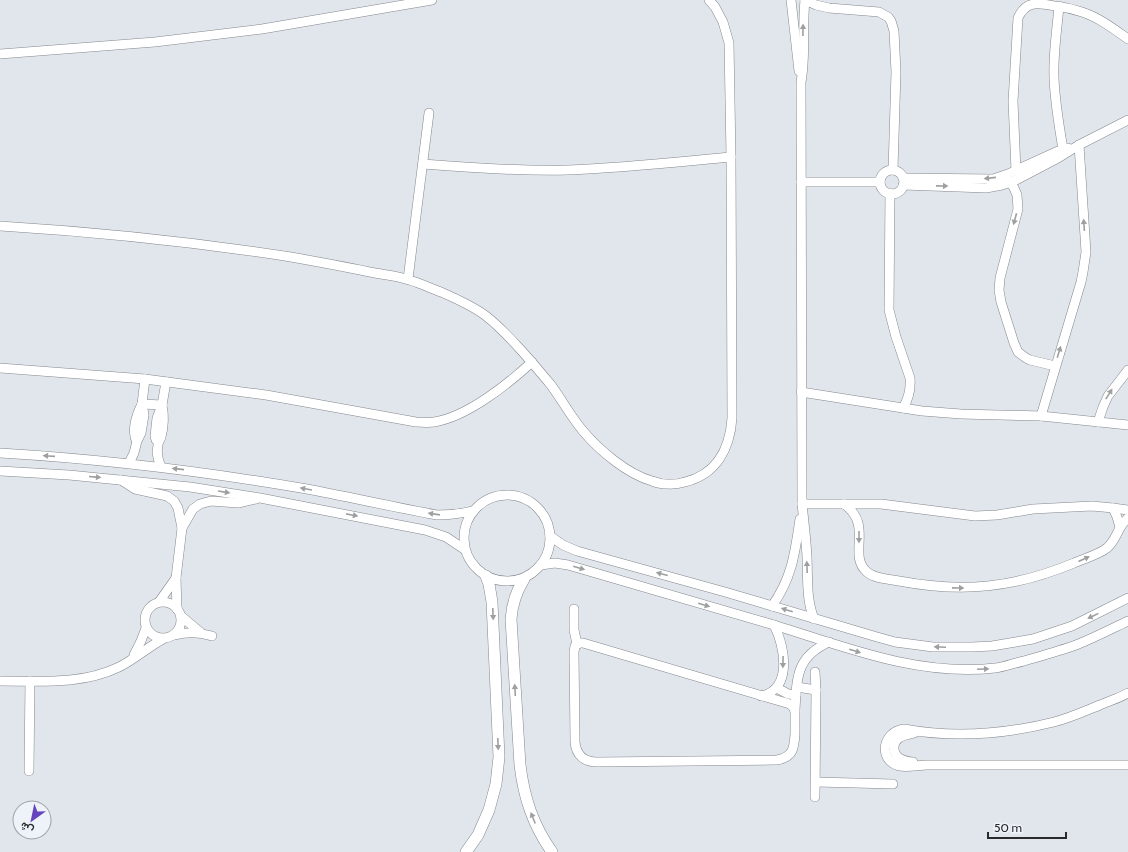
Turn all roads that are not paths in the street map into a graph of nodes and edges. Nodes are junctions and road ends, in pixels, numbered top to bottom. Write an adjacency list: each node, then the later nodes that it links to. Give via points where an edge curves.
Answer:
1 (432, 0): 5 (street)
2 (710, 0): 14 (street, via 724,22 729,43)
3 (791, 0): 9 (street)
4 (805, 0): 9 (street, one-way to 4); 16 (street, via 829,8 879,12 891,21 894,31 896,72)
5 (416, 2): 8 (street, via 262,29 155,42)
6 (1059, 6): 7 (street, via 1093,16); 13 (street, via 1054,77); 17 (street, via 1034,3 1024,9 1018,18 1013,101)
7 (1128, 39)
8 (0, 54)
9 (801, 82): 18 (street)
10 (429, 113): 15 (street)
11 (1128, 120): 12 (street)
12 (1079, 145): 13 (street); 21 (street); 26 (street, one-way to 12, via 1085,262)
13 (1063, 149): 17 (street)
14 (731, 157): 15 (street, via 569,170 499,170); 25 (street, via 732,422 727,445 712,468 697,478 679,484 655,482 632,472 606,453 583,431)
15 (423, 164): 24 (street)
16 (893, 170): 19 (street, via 882,175); 20 (street, via 899,172)
17 (1016, 171): 20 (street, one-way to 20, via 1001,177 985,179)
18 (801, 182): 19 (street); 31 (street)
19 (880, 182): 22 (street, via 883,189)
20 (903, 182): 21 (street, one-way to 21, via 986,188); 22 (street, via 898,192)
21 (1010, 182): 26 (street, one-way to 26, via 1017,195 1018,210 1000,278 1001,302 1018,352 1030,360)
22 (890, 193): 34 (street, via 889,310 911,384)
23 (0, 226): 24 (street, via 119,235 213,246 311,260)
24 (408, 279): 25 (street, via 463,302 485,315 500,327)
25 (532, 362): 30 (street, via 502,387 470,408 444,420 425,422 266,395)
26 (1055, 366): 35 (street)
27 (0, 368): 29 (street)
28 (1128, 370): 36 (street, one-way to 28, via 1108,396)
29 (145, 379): 30 (street); 32 (street)
30 (166, 382): 33 (street)
31 (801, 392): 34 (street); 44 (street)
32 (142, 404): 33 (street); 39 (street, via 141,435)
33 (162, 405): 40 (street, via 164,418 158,443)
34 (903, 408): 35 (street, via 948,413)
35 (1041, 416): 36 (street)
36 (1098, 422): 37 (street)
37 (1128, 425)
38 (0, 453): 39 (street, one-way to 38)
39 (129, 463): 40 (street)
40 (161, 468): 48 (street, one-way to 40, via 449,516 437,515 302,488 205,472)
41 (0, 471): 42 (street, one-way to 42)
42 (120, 480): 43 (street, one-way to 43); 51 (street, via 143,492 171,498 177,505)
43 (260, 498): 51 (street, via 238,503 211,501 200,504 193,509); 53 (street, one-way to 53, via 425,530 446,537)
44 (802, 504): 45 (street); 60 (street, via 790,574); 63 (street, one-way to 44, via 808,598)
45 (844, 504): 46 (street, via 893,505 975,516 1040,509 1092,506); 50 (street, one-way to 50, via 857,519 860,559 867,572 914,584 936,586 964,588 996,585 1044,574 1107,548)
46 (1113, 508): 47 (street); 50 (street)
47 (1128, 510)
48 (472, 511): 52 (street, via 496,496 524,498 539,510 547,522); 53 (street, via 463,533)
49 (1128, 518): 50 (street)
50 (1120, 527)
51 (182, 528): 56 (street)
52 (550, 536): 54 (street, via 548,552); 60 (street, one-way to 52, via 578,551)
53 (464, 549): 55 (street, via 472,565)
54 (541, 565): 57 (street); 65 (street, one-way to 65, via 568,565)
55 (486, 576): 57 (street, via 493,580 508,582); 88 (street, one-way to 88, via 492,602 499,757 496,784 489,810 478,835)
56 (176, 578): 59 (street); 62 (street)
57 (524, 579): 89 (street, one-way to 57, via 535,825 522,786 511,619 516,594)
58 (1128, 598): 63 (street, one-way to 63, via 1053,633 1013,643 972,647 933,647 895,642)
59 (159, 602): 62 (street, via 167,602); 66 (street, via 148,610)
60 (772, 606): 63 (street, one-way to 60)
61 (574, 609): 72 (street, via 574,630)
62 (179, 612): 67 (street); 68 (street, via 180,629)
63 (814, 619)
64 (1128, 621): 71 (street, one-way to 64, via 879,658 916,665 956,669 996,668 1057,652)
65 (774, 625): 71 (street); 77 (street, one-way to 77, via 782,648 782,678)
66 (146, 628): 70 (street, via 155,637); 73 (street)
67 (200, 632): 68 (street); 69 (street)
68 (174, 635): 70 (street)
69 (212, 636)
70 (163, 639): 73 (street)
71 (829, 642): 79 (street, via 815,650 803,662)
72 (578, 644): 81 (street, via 583,643); 82 (street, via 574,649 576,747 581,757 591,762 782,760 794,748)
73 (131, 660): 76 (street, via 109,672 85,678)
74 (815, 672): 78 (street)
75 (0, 681): 76 (street)
76 (30, 681): 84 (street)
77 (776, 688): 79 (street, via 788,694); 81 (street)
78 (816, 690): 79 (street); 85 (street)
79 (796, 691): 82 (street)
80 (1128, 693): 83 (street, via 1056,722 985,733 917,732 904,729 891,734 885,746 891,762 903,767)
81 (761, 696): 82 (street, via 792,705)
82 (795, 710)
83 (1128, 765)
84 (29, 771)
85 (816, 782): 86 (street); 87 (street)
86 (893, 784)
87 (815, 797)
88 (466, 852)
89 (552, 852)

